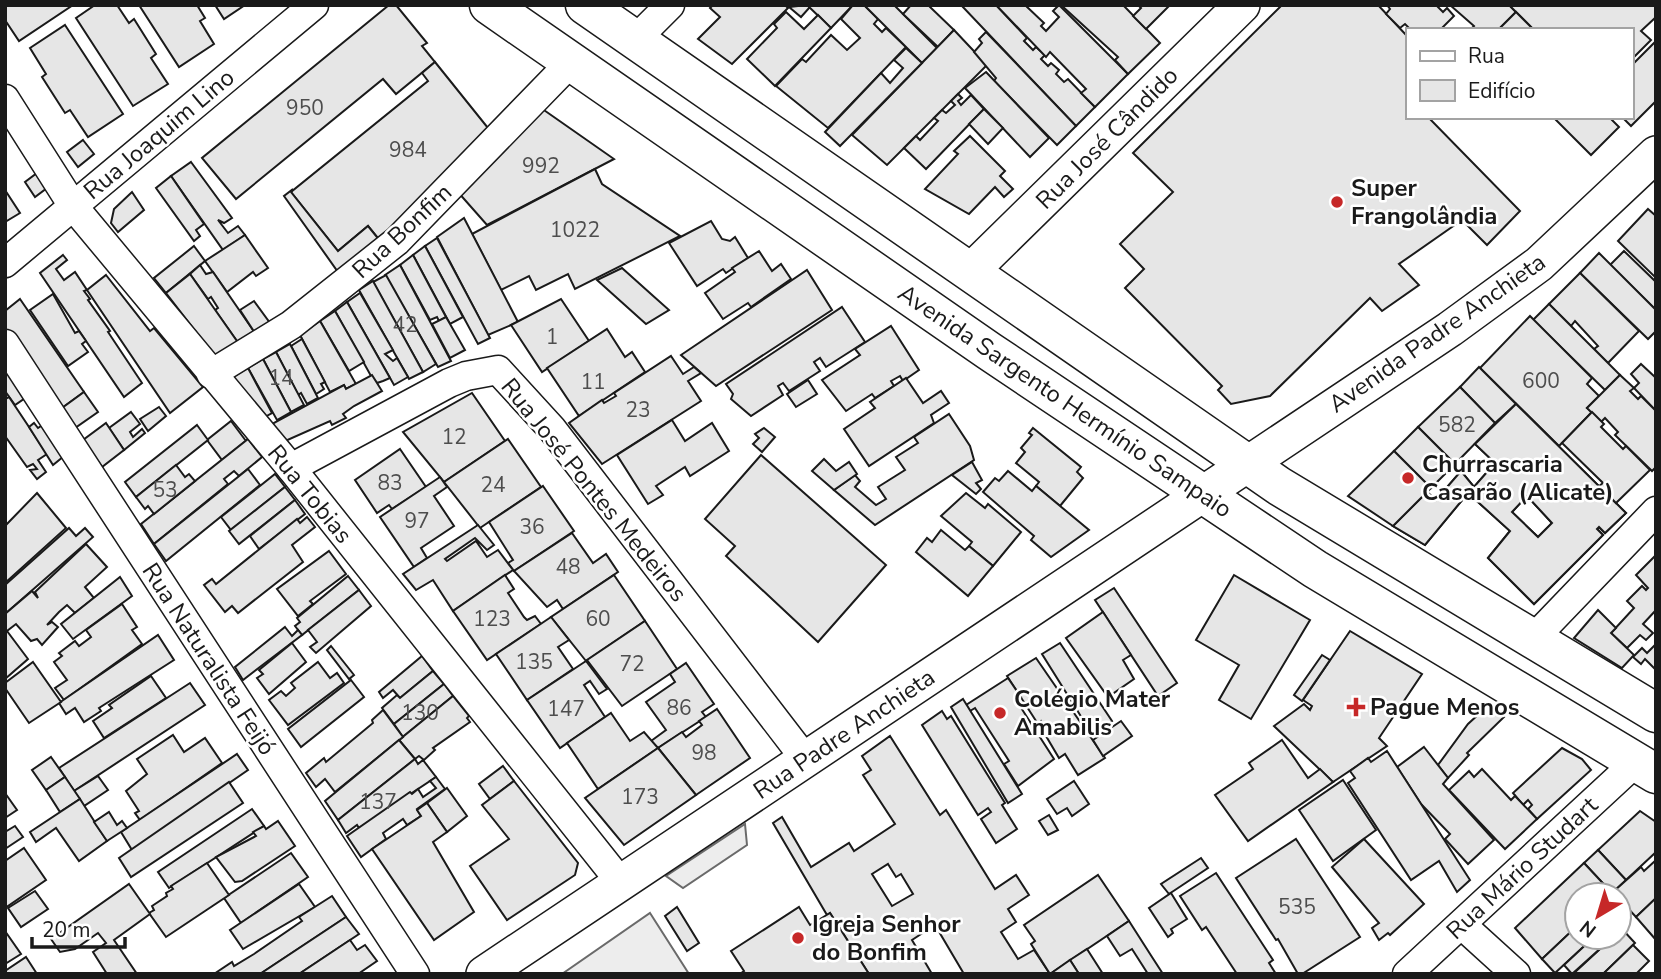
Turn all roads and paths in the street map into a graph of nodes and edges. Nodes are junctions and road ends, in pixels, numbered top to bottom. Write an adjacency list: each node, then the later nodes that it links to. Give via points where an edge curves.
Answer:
1 (314, 5): 10 (street, Rua Joaquim Lino)
2 (489, 5): 7 (main road, Avenida Sargento Hermínio Sampaio)
3 (586, 5): 6 (main road, Avenida Sargento Hermínio Sampaio)
4 (670, 5): 6 (street)
5 (1242, 5): 12 (street, Rua José Cândido)
6 (634, 41): 12 (main road, Avenida Sargento Hermínio Sampaio)
7 (571, 62): 14 (street, Rua Bonfim, via 397,241 291,325); 17 (main road, Avenida Sargento Hermínio Sampaio)
8 (5, 99): 10 (street, Rua Tobias)
9 (1656, 154): 15 (street, Avenida Padre Anchieta, via 1539,264)
10 (73, 205): 11 (street, Rua Joaquim Lino); 14 (street, Rua Tobias)
11 (5, 263)
12 (971, 271): 15 (main road, Avenida Sargento Hermínio Sampaio)
13 (5, 344): 25 (street, Rua Naturalista Feijó)
14 (211, 374): 16 (street, Rua Tobias)
15 (1247, 464): 17 (street, Avenida Padre Anchieta); 19 (main road, Avenida Sargento Hermínio Sampaio)
16 (291, 468): 21 (street, Rua José Pontes Medeiros, via 449,383 498,370 552,429); 23 (street, Rua Tobias)
17 (1204, 494): 21 (street, Rua Padre Anchieta); 22 (main road, Avenida Sargento Hermínio Sampaio, via 1327,576)
18 (1656, 511): 19 (street)
19 (1534, 638): 20 (main road, Avenida Sargento Hermínio Sampaio)
20 (1656, 713)
21 (806, 760): 23 (street, Rua Padre Anchieta)
22 (1646, 768): 24 (street, Rua Mário Studart)
23 (622, 884): 26 (street, Rua Padre Anchieta)
24 (1462, 925): 27 (street, Rua Mário Studart); 28 (street)
25 (415, 974)
26 (484, 974)
27 (1407, 974)
28 (1516, 974)

